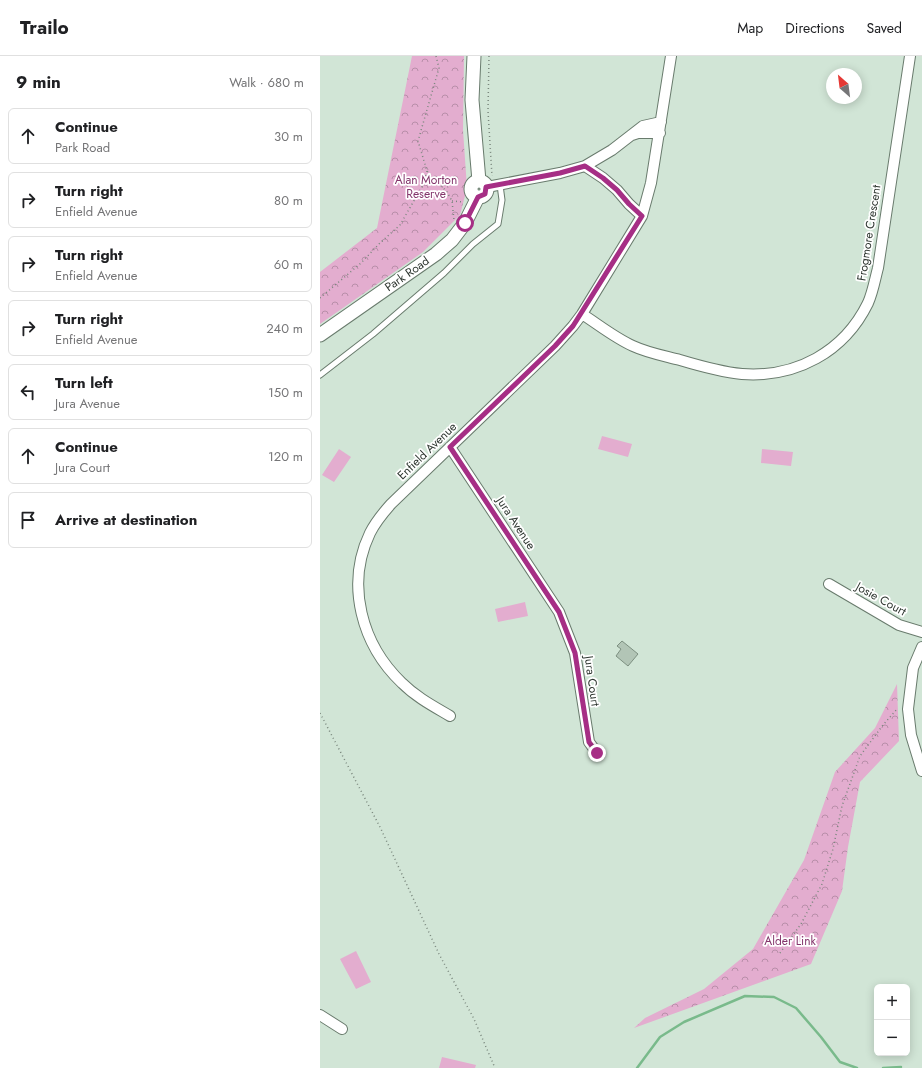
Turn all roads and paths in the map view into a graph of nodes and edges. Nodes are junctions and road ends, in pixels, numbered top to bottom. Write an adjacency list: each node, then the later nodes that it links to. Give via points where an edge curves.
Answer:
1 (436, 56): 7 (path, via 439,68 418,141)
2 (474, 56): 8 (street, via 472,100)
3 (671, 56): 5 (street, Enfield Avenue)
4 (910, 56): 13 (street, Frogmore Crescent, via 873,288 868,303 839,343 816,359 794,369 777,373 742,374 706,368 640,349)
5 (660, 127): 6 (street, via 630,136); 10 (street, Enfield Avenue, via 651,183)
6 (585, 166): 9 (street); 10 (street, via 617,190)
7 (427, 171): 11 (path, via 448,192 452,201); 12 (path, via 423,185 400,225)
8 (482, 184): 9 (street); 14 (street, Park Road, via 485,194 478,197 465,223 452,240 436,254)
9 (500, 185): 15 (lane, via 502,200 498,224 374,334)
10 (642, 216): 13 (street, Enfield Avenue)
11 (454, 220)
12 (320, 298)
13 (582, 314): 16 (street, Enfield Avenue, via 555,346)
14 (320, 335)
15 (320, 375)
16 (450, 447): 18 (street, Jura Avenue); 23 (street, Enfield Avenue, via 391,504 370,532 360,562 358,595 368,634 382,660 416,695)
17 (829, 584): 19 (street, Josie Court, via 900,625)
18 (559, 612): 24 (street, Jura Court, via 575,653 589,742)
19 (922, 632)
20 (922, 647): 21 (street, via 913,668)
21 (909, 696): 25 (street, via 911,735); 26 (path, via 860,756 842,806 822,884 801,924)
22 (320, 712): 29 (path, via 384,833)
23 (450, 716)
24 (597, 753)
25 (922, 771)
26 (780, 953)
27 (320, 1014): 28 (street)
28 (342, 1029)
29 (495, 1068)

